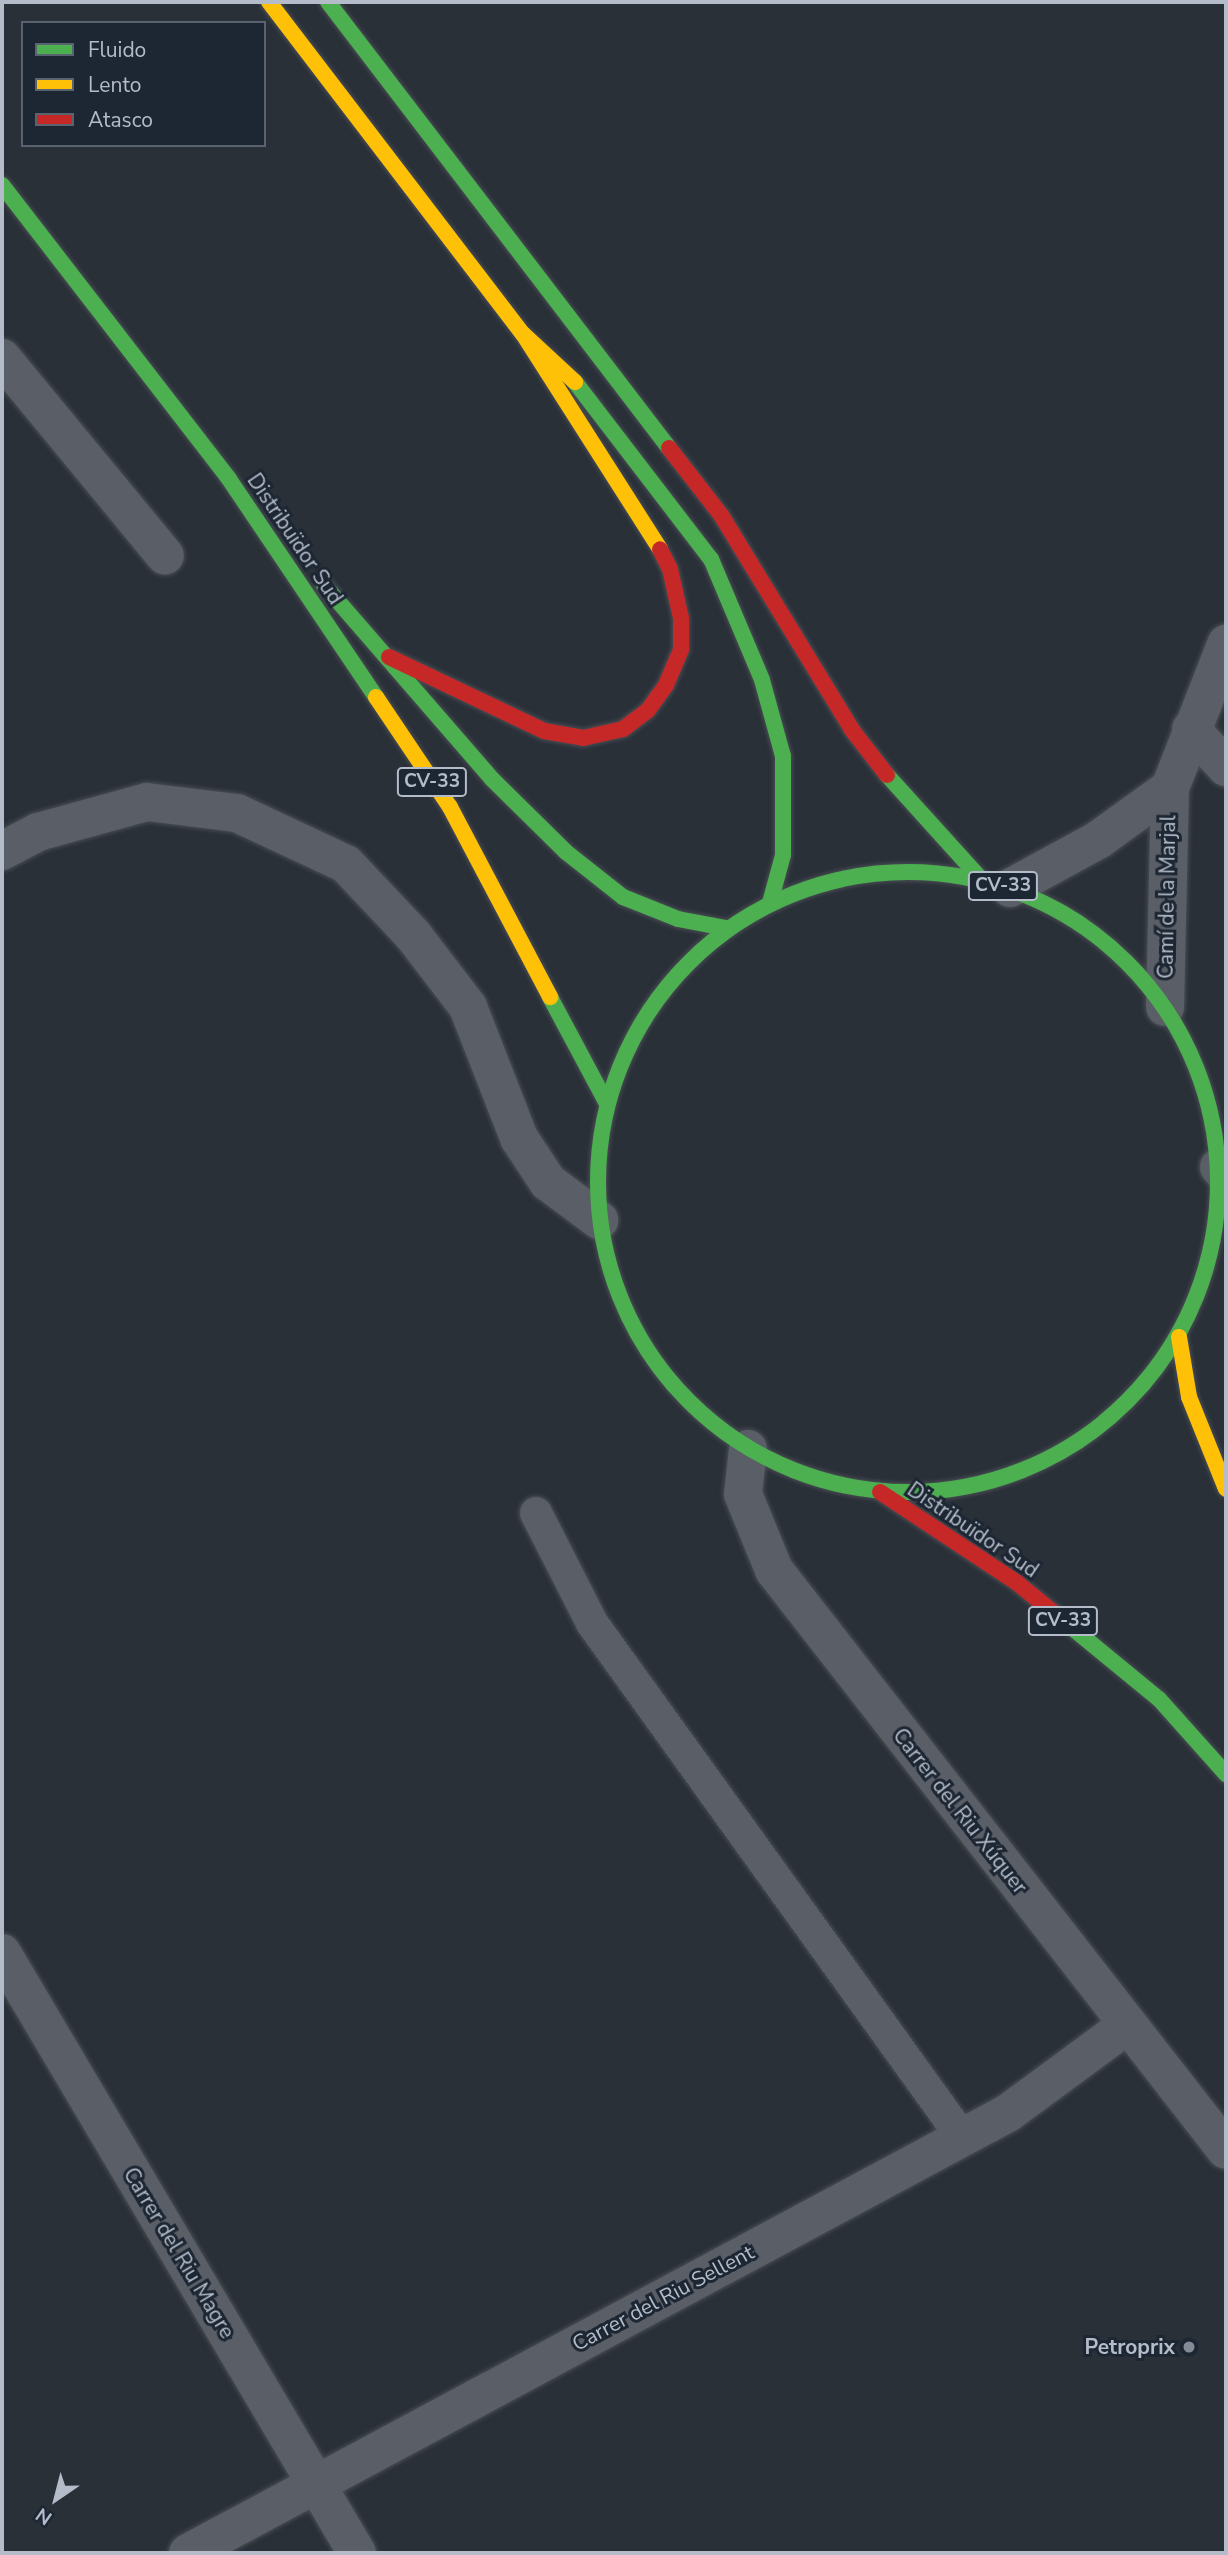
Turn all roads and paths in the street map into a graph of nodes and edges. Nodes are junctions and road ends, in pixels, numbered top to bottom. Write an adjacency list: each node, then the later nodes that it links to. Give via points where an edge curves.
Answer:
1 (269, 2): 4 (main road)
2 (328, 2): 14 (main road, CV-33, via 721,515 852,730 903,796)
3 (2, 185): 6 (main road)
4 (523, 334): 9 (main road, via 647,524 670,569 681,618 681,649 666,685 648,710 623,729 583,738 544,731); 15 (main road, via 586,392 679,512 711,559 738,616 783,756 783,855)
5 (2, 358): 7 (street)
6 (229, 479): 9 (main road, Distribuïdor Sud / CV-33); 18 (main road, Distribuïdor Sud / CV-33, via 450,807)
7 (165, 556)
8 (1226, 644): 10 (street, Camí de la Marjal)
9 (389, 657): 16 (main road, Distribuïdor Sud / CV-33, via 492,779 566,852 623,897 678,919)
10 (1191, 729): 11 (street); 12 (street, Camí de la Marjal)
11 (1226, 766)
12 (1170, 788): 14 (street, Camí de la Marjal, via 1097,840); 17 (street, Camí de la Marjal)
13 (2, 851): 20 (street, via 38,832 147,802 237,813 346,864 413,934 468,1007 519,1138 548,1182)
14 (996, 884): 15 (main road, CV-33, via 929,871 874,872 821,882); 17 (main road, CV-33, via 1097,936)
15 (770, 902): 16 (main road, CV-33)
16 (726, 928): 18 (main road, CV-33, via 651,1004)
17 (1165, 1007): 19 (main road, CV-33, via 1203,1083)
18 (606, 1102): 20 (main road, CV-33, via 596,1160)
19 (1223, 1171): 21 (main road, CV-33, via 1211,1255)
20 (599, 1220): 22 (main road, CV-33, via 624,1310 676,1389)
21 (1178, 1337): 23 (main road, via 1189,1397); 24 (main road, CV-33, via 1124,1406 1053,1458 969,1488)
22 (748, 1449): 24 (main road, CV-33, via 812,1478); 28 (street, Carrer del Riu Xúquer, via 743,1494 774,1570)
23 (1226, 1489)
24 (880, 1492): 26 (main road, Distribuïdor Sud / CV-33, via 1026,1590 1159,1699)
25 (536, 1513): 29 (lane, via 592,1623)
26 (1226, 1774)
27 (2, 1953): 31 (street, Carrer del Riu Magre)
28 (1126, 2026): 29 (street, Carrer del Riu Sellent, via 1008,2113); 30 (street, Carrer del Riu Xúquer)
29 (962, 2137): 31 (street, Carrer del Riu Sellent)
30 (1226, 2150)
31 (316, 2484): 32 (street, Carrer del Riu Sellent); 33 (street, Carrer del Riu Magre)
32 (188, 2553)
33 (357, 2553)

